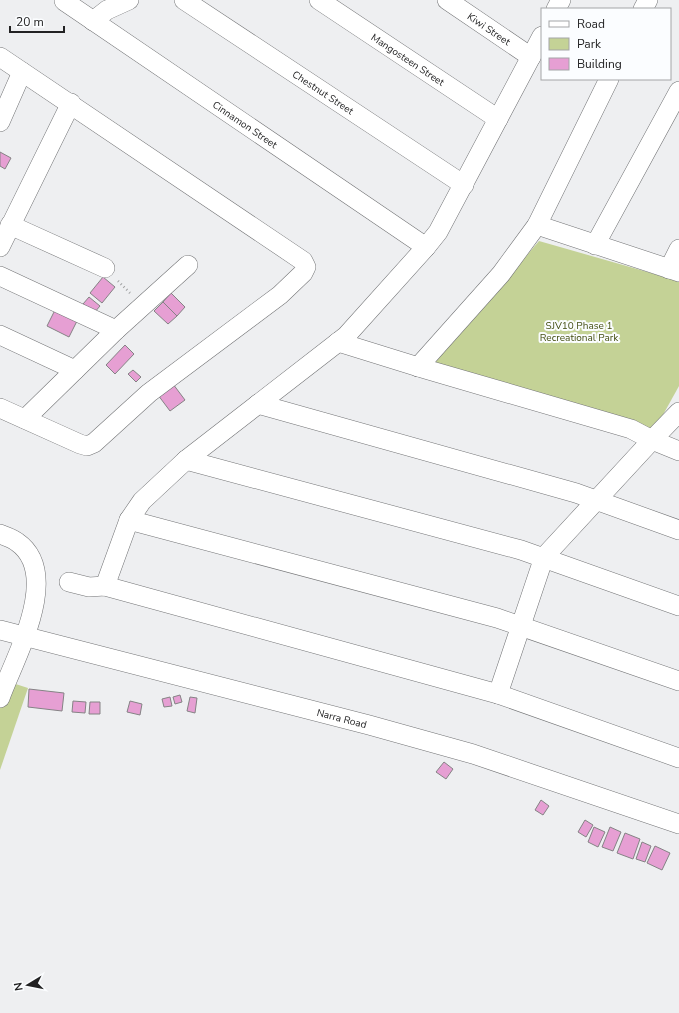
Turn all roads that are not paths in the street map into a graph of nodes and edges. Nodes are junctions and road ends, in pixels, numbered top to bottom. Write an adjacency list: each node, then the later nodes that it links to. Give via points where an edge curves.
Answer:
1 (129, 0): 6 (street, via 107,10)
2 (184, 0): 16 (street, Chestnut Street)
3 (319, 0): 14 (street, Mangosteen Street)
4 (447, 0): 8 (street, Kiwi Street)
5 (64, 1): 6 (street, Cinnamon Street)
6 (93, 21): 21 (street, Cinnamon Street)
7 (541, 38): 8 (street)
8 (531, 57): 14 (street)
9 (0, 58): 10 (street)
10 (22, 72): 13 (street); 15 (street)
11 (609, 80): 17 (street)
12 (679, 91): 19 (street)
13 (70, 103): 18 (street); 35 (street, via 303,261 306,267 280,295 149,393 94,443 87,446 80,444)
14 (498, 119): 16 (street)
15 (0, 122)
16 (464, 185): 21 (street, via 438,232)
17 (537, 224): 19 (street); 30 (street, via 500,274)
18 (10, 225): 20 (street); 24 (street)
19 (595, 245): 25 (street)
20 (0, 247)
21 (426, 247): 29 (street)
22 (679, 249): 25 (street)
23 (188, 265): 27 (street)
24 (105, 268)
25 (674, 270)
26 (0, 276): 27 (street)
27 (116, 330): 31 (street)
28 (0, 335): 31 (street)
29 (338, 342): 30 (street); 32 (street)
30 (418, 367): 36 (street, via 631,429)
31 (75, 370): 35 (street)
32 (258, 404): 38 (street); 39 (street, via 576,493)
33 (0, 408): 35 (street)
34 (679, 412): 36 (street)
35 (25, 419)
36 (652, 440): 37 (street); 39 (street)
37 (679, 450)
38 (186, 460): 40 (street, via 142,501); 43 (street)
39 (596, 502): 41 (street); 43 (street)
40 (129, 520): 45 (street); 47 (street)
41 (679, 530)
42 (0, 534): 49 (street, via 17,542 27,552 34,568 36,600)
43 (544, 557): 46 (street); 47 (street)
44 (69, 582): 45 (street, via 89,587)
45 (105, 586): 52 (street)
46 (679, 606)
47 (521, 626): 51 (street); 52 (street)
48 (0, 630): 49 (street, Narra Road)
49 (24, 636): 50 (street); 55 (street, Narra Road, via 473,754)
50 (5, 669): 53 (street)
51 (679, 681)
52 (498, 694): 54 (street)
53 (0, 698)
54 (679, 758)
55 (679, 824)

